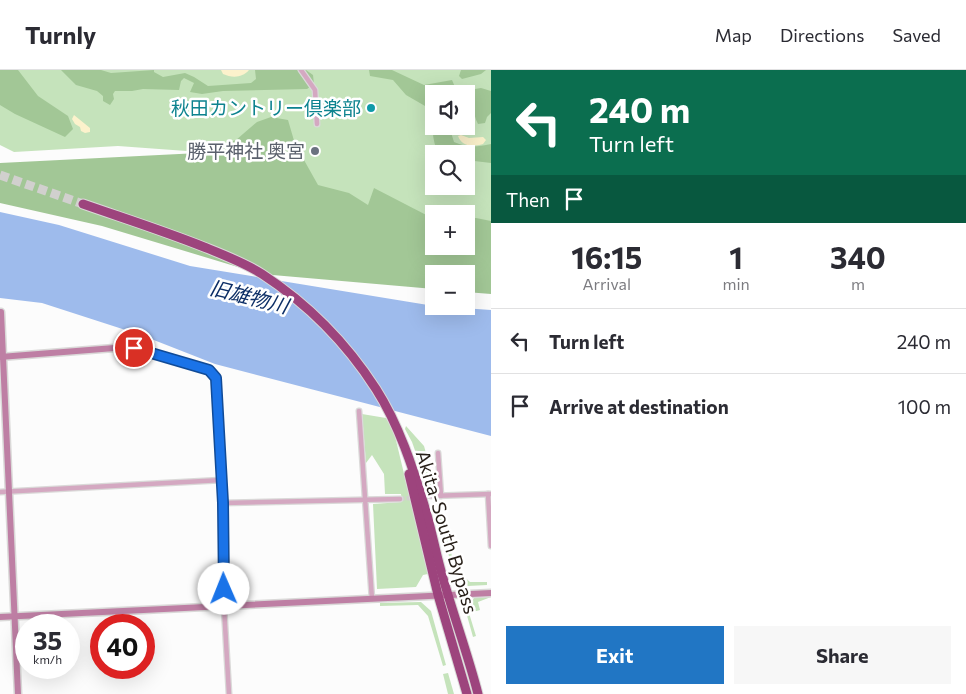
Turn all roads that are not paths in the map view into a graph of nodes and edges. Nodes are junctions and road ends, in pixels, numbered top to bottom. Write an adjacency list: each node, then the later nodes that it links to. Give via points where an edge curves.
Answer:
1 (301, 70): 2 (street, via 315,90)
2 (317, 124)
3 (83, 204): 7 (highway, Akita-South Bypass, via 228,256 297,299 352,354 377,390)
4 (1, 312): 5 (street)
5 (1, 357): 9 (street, via 127,347 209,370 217,383); 11 (street)
6 (359, 411): 16 (street)
7 (400, 437): 20 (highway, Akita-South Bypass, via 426,511); 21 (highway, Akita-South Bypass)
8 (438, 452): 14 (street)
9 (222, 480): 11 (street); 17 (street)
10 (0, 492): 11 (street)
11 (10, 492): 26 (street)
12 (489, 494): 14 (street); 18 (street)
13 (431, 496): 14 (street)
14 (441, 496)
15 (400, 499): 16 (street)
16 (366, 500): 17 (street); 22 (street)
17 (223, 503): 23 (street)
18 (491, 546)
19 (491, 593): 20 (street)
20 (449, 594): 21 (street); 31 (highway, Akita-South Bypass)
21 (438, 595): 22 (street); 30 (highway, Akita-South Bypass)
22 (372, 599): 23 (street)
23 (224, 606): 24 (street); 29 (street)
24 (72, 614)
25 (0, 617): 26 (street)
26 (15, 617)
27 (17, 679): 28 (street)
28 (18, 694)
29 (229, 694)
30 (466, 694)
31 (478, 694)

